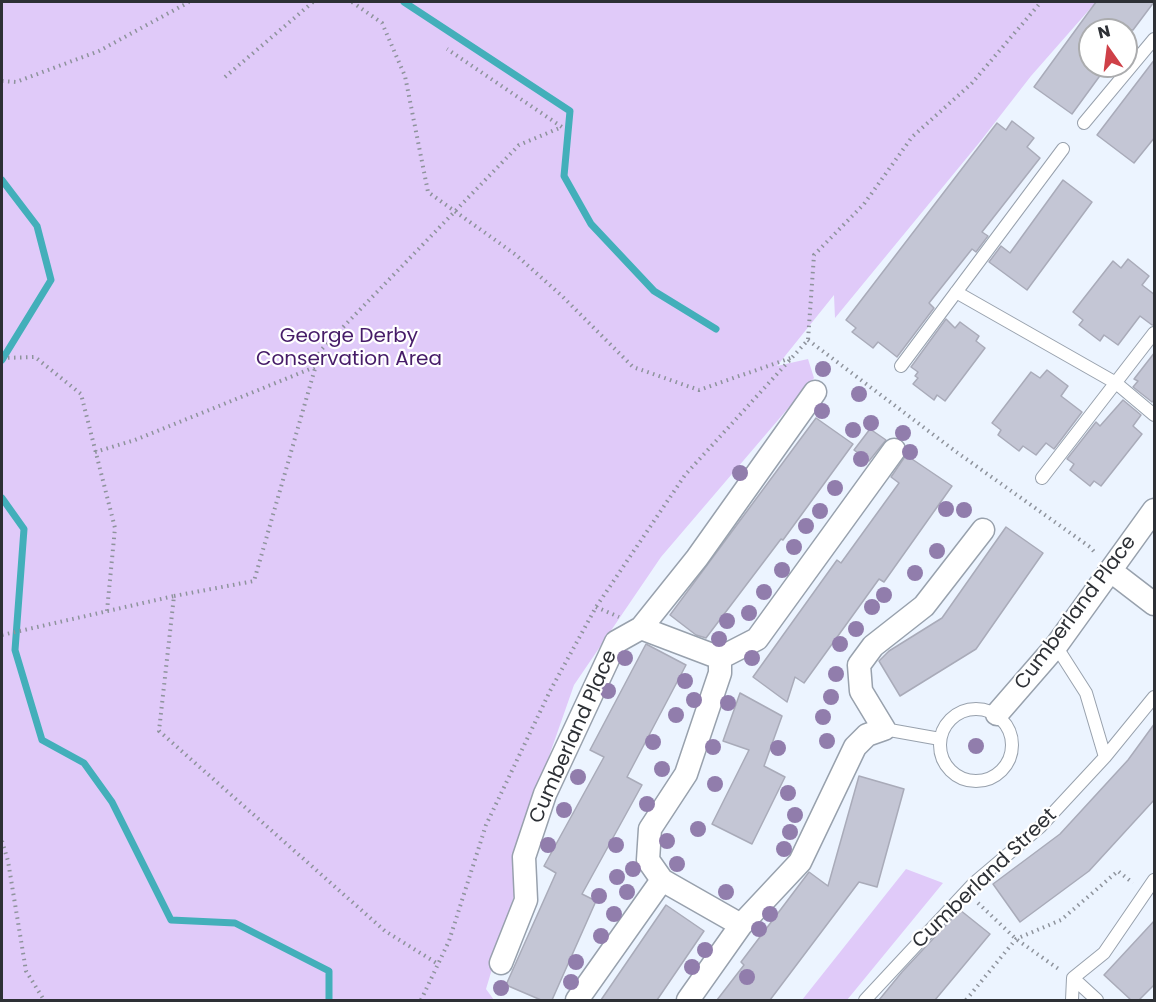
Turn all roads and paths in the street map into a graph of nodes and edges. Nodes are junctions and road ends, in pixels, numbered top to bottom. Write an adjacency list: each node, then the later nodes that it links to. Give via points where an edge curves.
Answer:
1 (189, 2): 8 (path, via 99,51 16,82)
2 (312, 2): 7 (path)
3 (352, 2): 11 (path, via 382,23 405,76 428,192)
4 (1041, 2): 26 (path, via 972,83 912,137 864,204 814,255 808,340 1090,547)
5 (1155, 39): 9 (lane)
6 (447, 48): 11 (path, via 562,127 519,144)
7 (225, 77)
8 (2, 81)
9 (1084, 123)
10 (1063, 149): 12 (lane)
11 (454, 210): 15 (path, via 516,255 633,367 699,390); 17 (path, via 320,351)
12 (956, 292): 16 (lane); 18 (lane)
13 (1155, 333): 18 (lane)
14 (2, 358): 22 (path, via 35,357 81,394)
15 (792, 358)
16 (901, 366)
17 (315, 367): 22 (path, via 135,440); 27 (path, via 254,581)
18 (1116, 383): 20 (lane); 23 (lane)
19 (815, 392): 32 (street, Cumberland Place, via 697,558)
20 (1155, 415)
21 (894, 450): 35 (street, via 757,639)
22 (95, 452): 30 (path, via 115,528)
23 (1042, 478)
24 (1155, 510): 26 (street, Cumberland Place)
25 (983, 530): 38 (street, via 924,606 873,646 859,665 861,691)
26 (1111, 571): 28 (street); 34 (street, Cumberland Place)
27 (174, 596): 30 (path); 49 (path, via 159,731 385,931)
28 (1155, 604)
29 (596, 607): 31 (path)
30 (107, 611): 33 (path)
31 (608, 612)
32 (641, 628): 35 (street); 48 (street, Cumberland Place, via 616,642 545,794 524,857 526,900)
33 (2, 635)
34 (1056, 646): 37 (street, Cumberland Place); 40 (lane, via 1086,693)
35 (720, 658): 42 (street, via 720,673 686,774 650,829 648,860)
36 (1155, 697): 40 (lane, Cumberland Street)
37 (997, 714): 39 (lane, via 974,708 962,711 951,718); 39 (lane, via 1006,723 1013,745 1011,757 997,776 986,780 962,779 944,763)
38 (884, 729): 39 (lane); 46 (street, via 867,735 855,747 800,862)
39 (940, 739)
40 (1105, 757): 44 (lane, Cumberland Street, via 1040,827)
41 (2, 841): 51 (path, via 26,971)
42 (662, 880): 46 (street); 52 (street)
43 (1155, 880): 45 (lane)
44 (966, 892): 47 (path); 54 (lane, Cumberland Street)
45 (1145, 893): 47 (path, via 1118,871 1061,920); 50 (lane, via 1104,953)
46 (741, 925): 53 (street)
47 (1016, 939): 50 (path); 55 (path)
48 (501, 963)
49 (438, 964)
50 (1073, 978): 56 (lane); 57 (lane)
51 (44, 1000)
52 (577, 1000)
53 (688, 1000)
54 (865, 1000)
55 (966, 1000)
56 (1072, 1000)
57 (1096, 1000)

